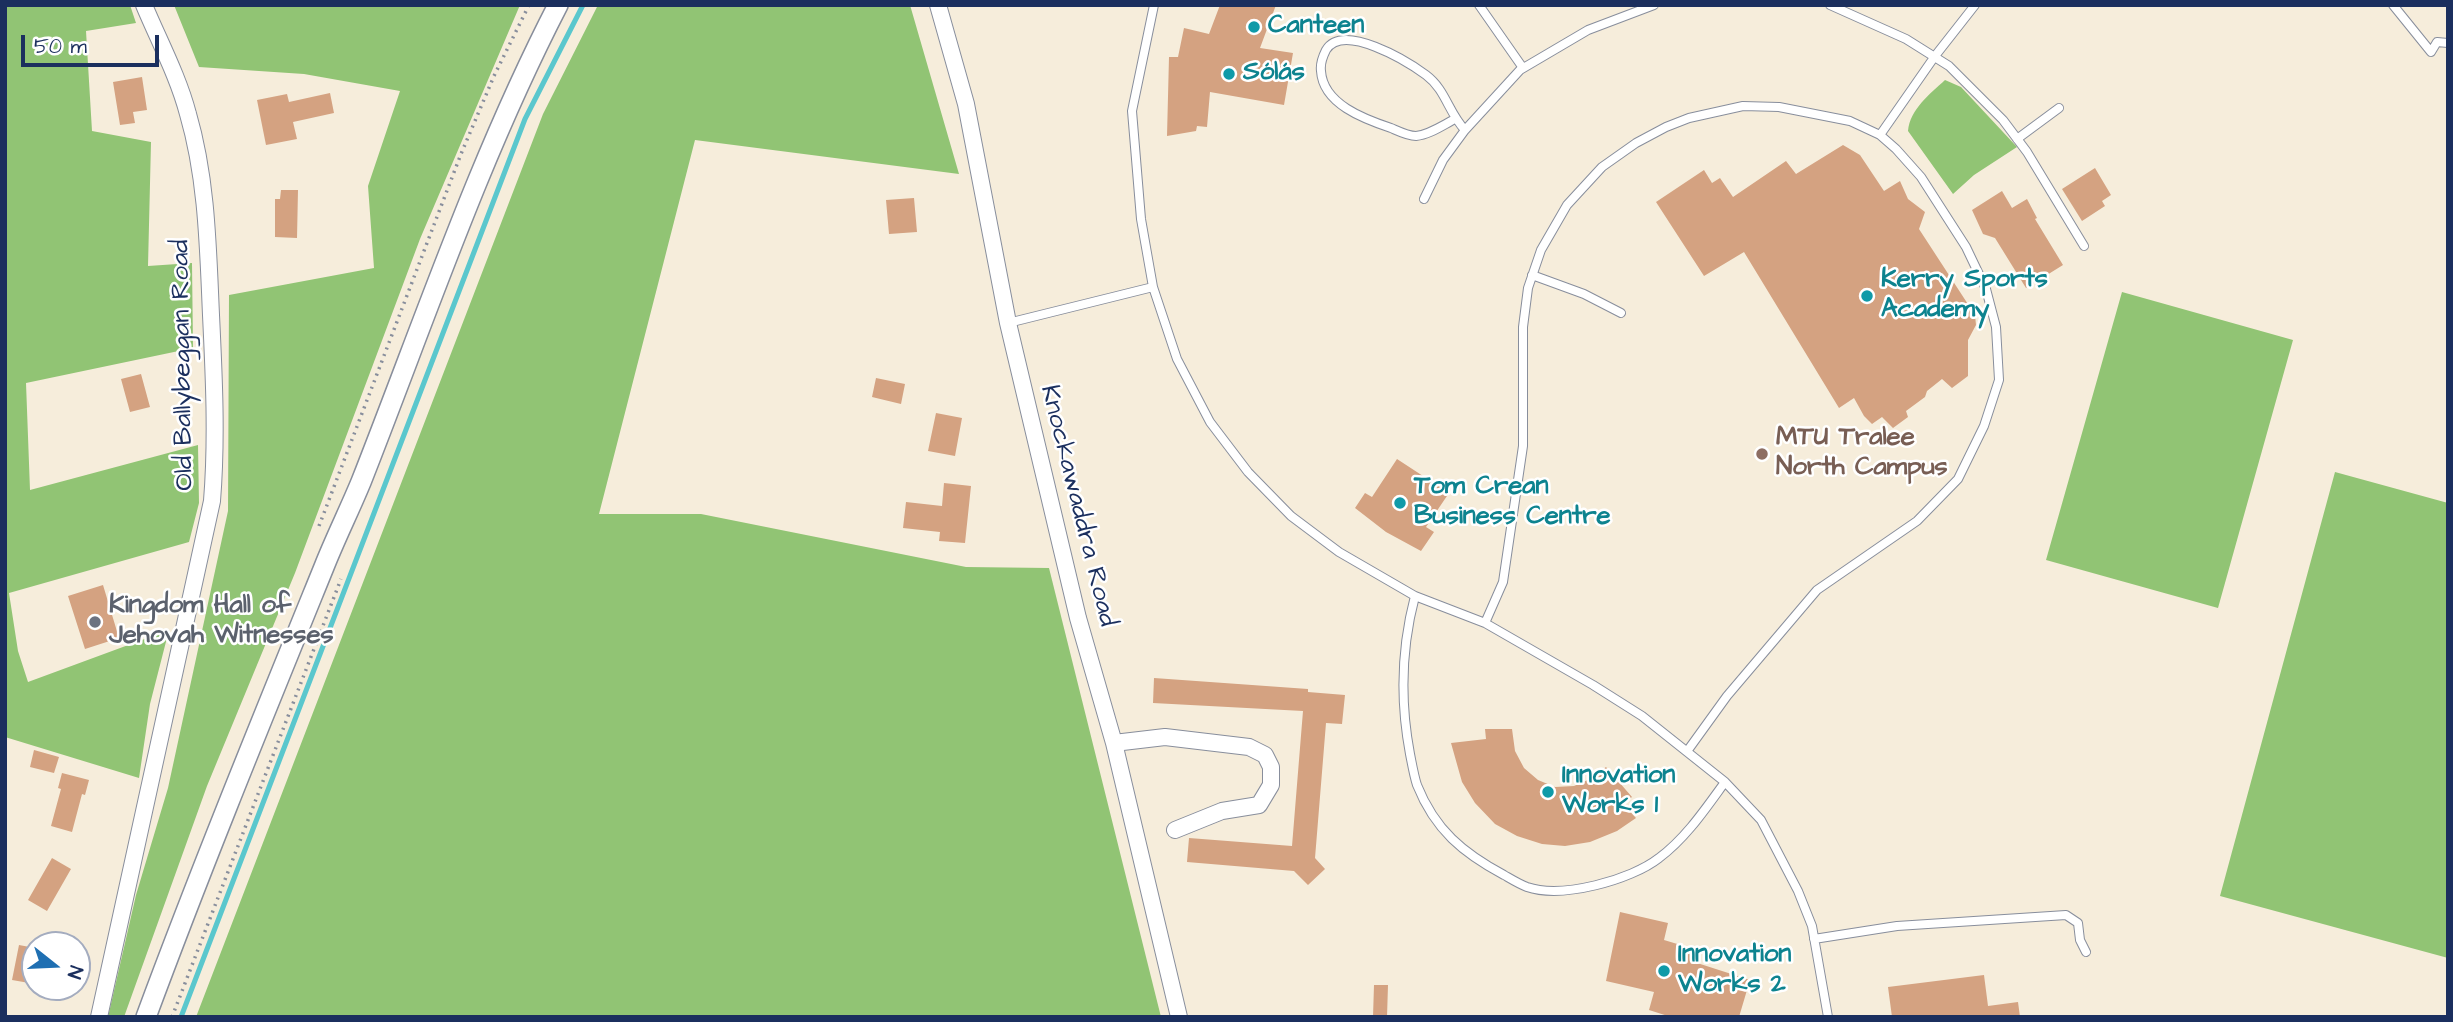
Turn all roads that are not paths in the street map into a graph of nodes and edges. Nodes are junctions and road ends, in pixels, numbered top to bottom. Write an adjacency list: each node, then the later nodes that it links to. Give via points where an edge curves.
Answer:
1 (144, 5): 32 (street, Old Ballybeggan Road, via 188,112 197,148 210,278 215,468 212,501)
2 (558, 5): 33 (street, via 463,220)
3 (938, 5): 23 (street, Knockawaddra Road, via 966,104)
4 (1154, 5): 21 (lane, via 1132,111 1141,219)
5 (1479, 5): 12 (lane)
6 (1654, 5): 12 (lane, via 1588,30)
7 (1829, 5): 11 (lane)
8 (1975, 5): 11 (lane)
9 (2393, 5): 10 (lane, via 2431,52 2437,42)
10 (2448, 43)
11 (1935, 56): 16 (lane); 17 (lane, via 1974,90)
12 (1523, 68): 15 (lane)
13 (2059, 108): 17 (lane)
14 (1455, 119): 14 (lane, via 1413,136 1365,119 1329,93 1320,71 1324,55 1339,40 1373,45 1425,74 1438,86); 15 (lane)
15 (1465, 130): 18 (lane, via 1443,160)
16 (1880, 135): 20 (lane, via 1850,121 1779,107 1742,106 1666,127 1613,159 1585,184 1541,250); 27 (lane, via 1921,177 1981,279 1996,327 1998,380 1984,426 1958,479 1917,521 1817,590 1727,696)
17 (2017, 139): 19 (lane)
18 (1424, 199)
19 (2084, 246)
20 (1532, 275): 22 (lane); 25 (lane, via 1523,327 1523,446 1503,582)
21 (1153, 287): 23 (lane); 24 (lane, via 1177,359 1210,422 1248,472 1291,516 1339,552)
22 (1621, 313)
23 (1007, 323): 26 (street, Knockawaddra Road, via 1078,618)
24 (1415, 596): 25 (lane); 28 (lane, via 1406,629 1402,688 1416,784 1435,821 1461,850 1484,864 1528,888 1556,890 1625,878 1659,859)
25 (1485, 623): 27 (lane, via 1593,685)
26 (1114, 743): 29 (street, via 1165,737 1249,747 1265,755 1271,767 1271,785 1259,805 1222,811); 34 (street, Knockawaddra Road)
27 (1688, 750): 28 (lane)
28 (1725, 782): 30 (lane, via 1761,820 1778,849)
29 (1175, 830)
30 (1814, 939): 31 (lane, via 1897,926 2066,915 2078,923); 35 (lane)
31 (2086, 953)
32 (99, 1017)
33 (146, 1017)
34 (1179, 1017)
35 (1828, 1017)

